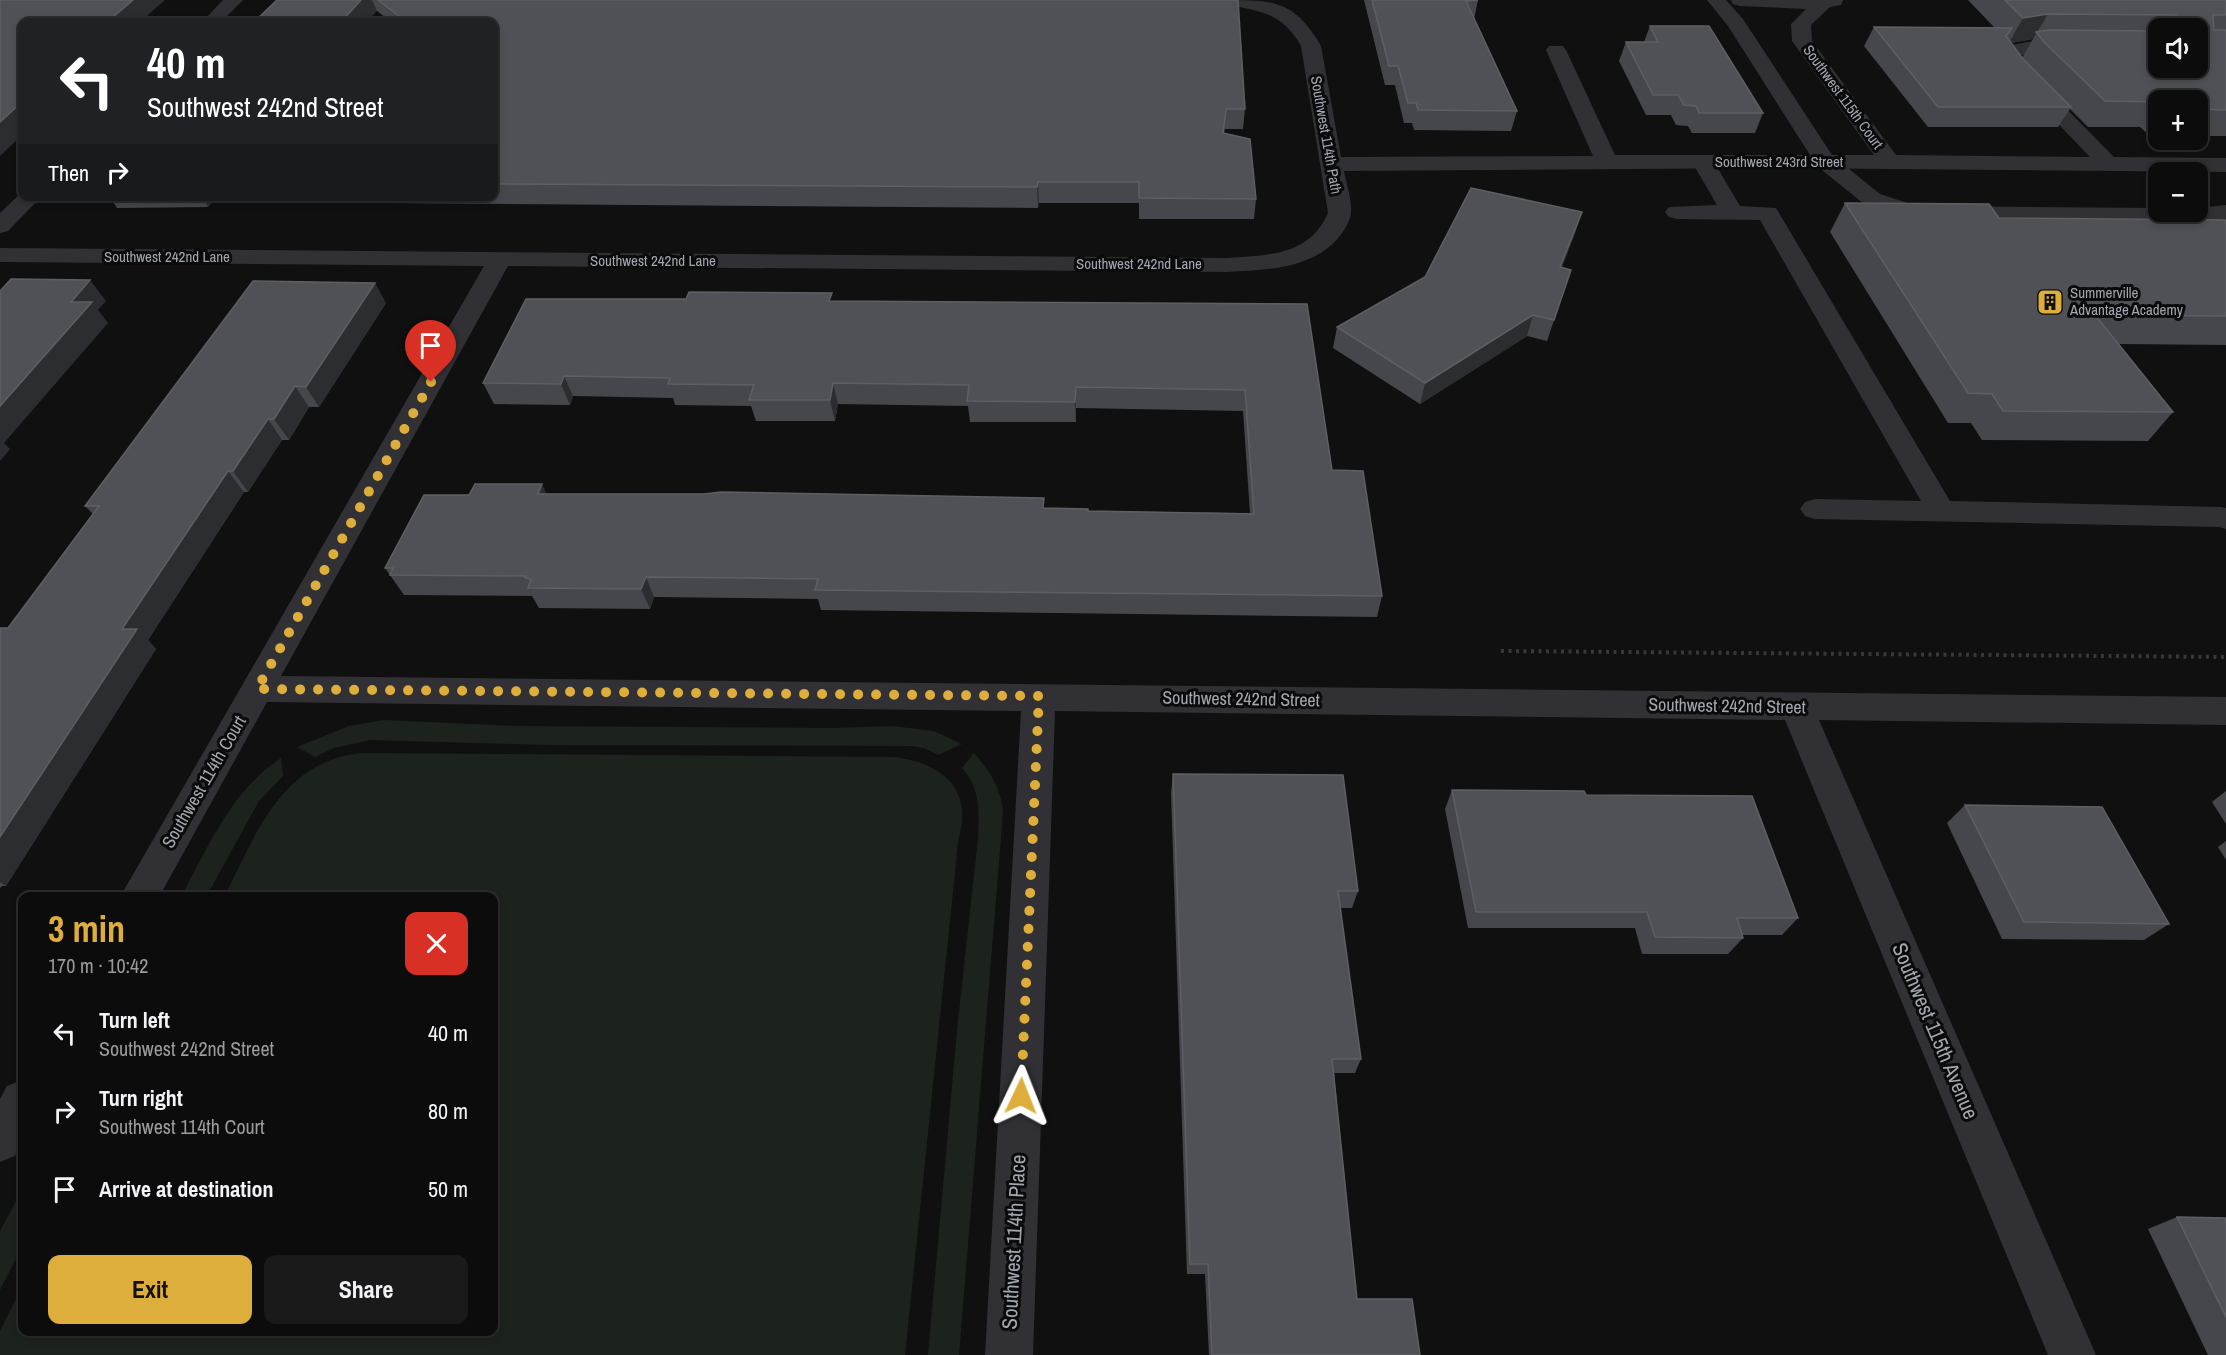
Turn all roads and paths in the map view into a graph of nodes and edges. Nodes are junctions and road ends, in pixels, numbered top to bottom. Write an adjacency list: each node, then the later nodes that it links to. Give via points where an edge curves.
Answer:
1 (234, 0): 7 (street)
2 (1233, 0): 14 (street, Southwest 114th Path, via 1282,12 1295,21 1311,46)
3 (1716, 0): 10 (street, via 1736,23)
4 (1740, 0): 6 (street)
5 (1843, 0): 6 (street)
6 (1823, 3): 13 (street, Southwest 115th Court, via 1801,24 1802,41)
7 (215, 18)
8 (2148, 48): 15 (street, via 2032,47 2007,54 2020,73)
9 (1556, 50): 11 (street)
10 (1825, 161): 12 (street, Southwest 243rd Street); 13 (street, Southwest 243rd Street); 20 (street, via 1872,199 1917,213)
11 (1607, 162): 12 (street, Southwest 243rd Street); 14 (street, Southwest 243rd Street)
12 (1703, 162): 19 (street)
13 (1890, 162): 15 (street, Southwest 243rd Street)
14 (1331, 164): 22 (street, Southwest 114th Path, via 1340,213 1330,236)
15 (2108, 164): 16 (street, Southwest 243rd Street)
16 (2226, 165)
17 (26, 201): 21 (street)
18 (1677, 212): 19 (street)
19 (1732, 212): 26 (street, via 1768,213)
20 (2226, 212)
21 (0, 226)
22 (1305, 253): 24 (street, Southwest 242nd Lane, via 1227,265)
23 (0, 255): 24 (street, Southwest 242nd Lane)
24 (500, 260): 30 (street, Southwest 114th Court)
25 (1815, 509): 26 (street)
26 (1942, 512): 27 (street)
27 (2226, 519)
28 (1500, 651): 29 (path)
29 (2226, 657)
30 (257, 689): 31 (street, Southwest 242nd Street); 34 (street, Southwest 114th Court)
31 (1039, 696): 32 (street, Southwest 242nd Street); 37 (street, Southwest 114th Place)
32 (1797, 707): 33 (street, Southwest 242nd Street); 38 (street, Southwest 115th Avenue)
33 (2226, 711)
34 (142, 892)
35 (18, 1108): 36 (street)
36 (0, 1141)
37 (1009, 1355)
38 (2072, 1355)

